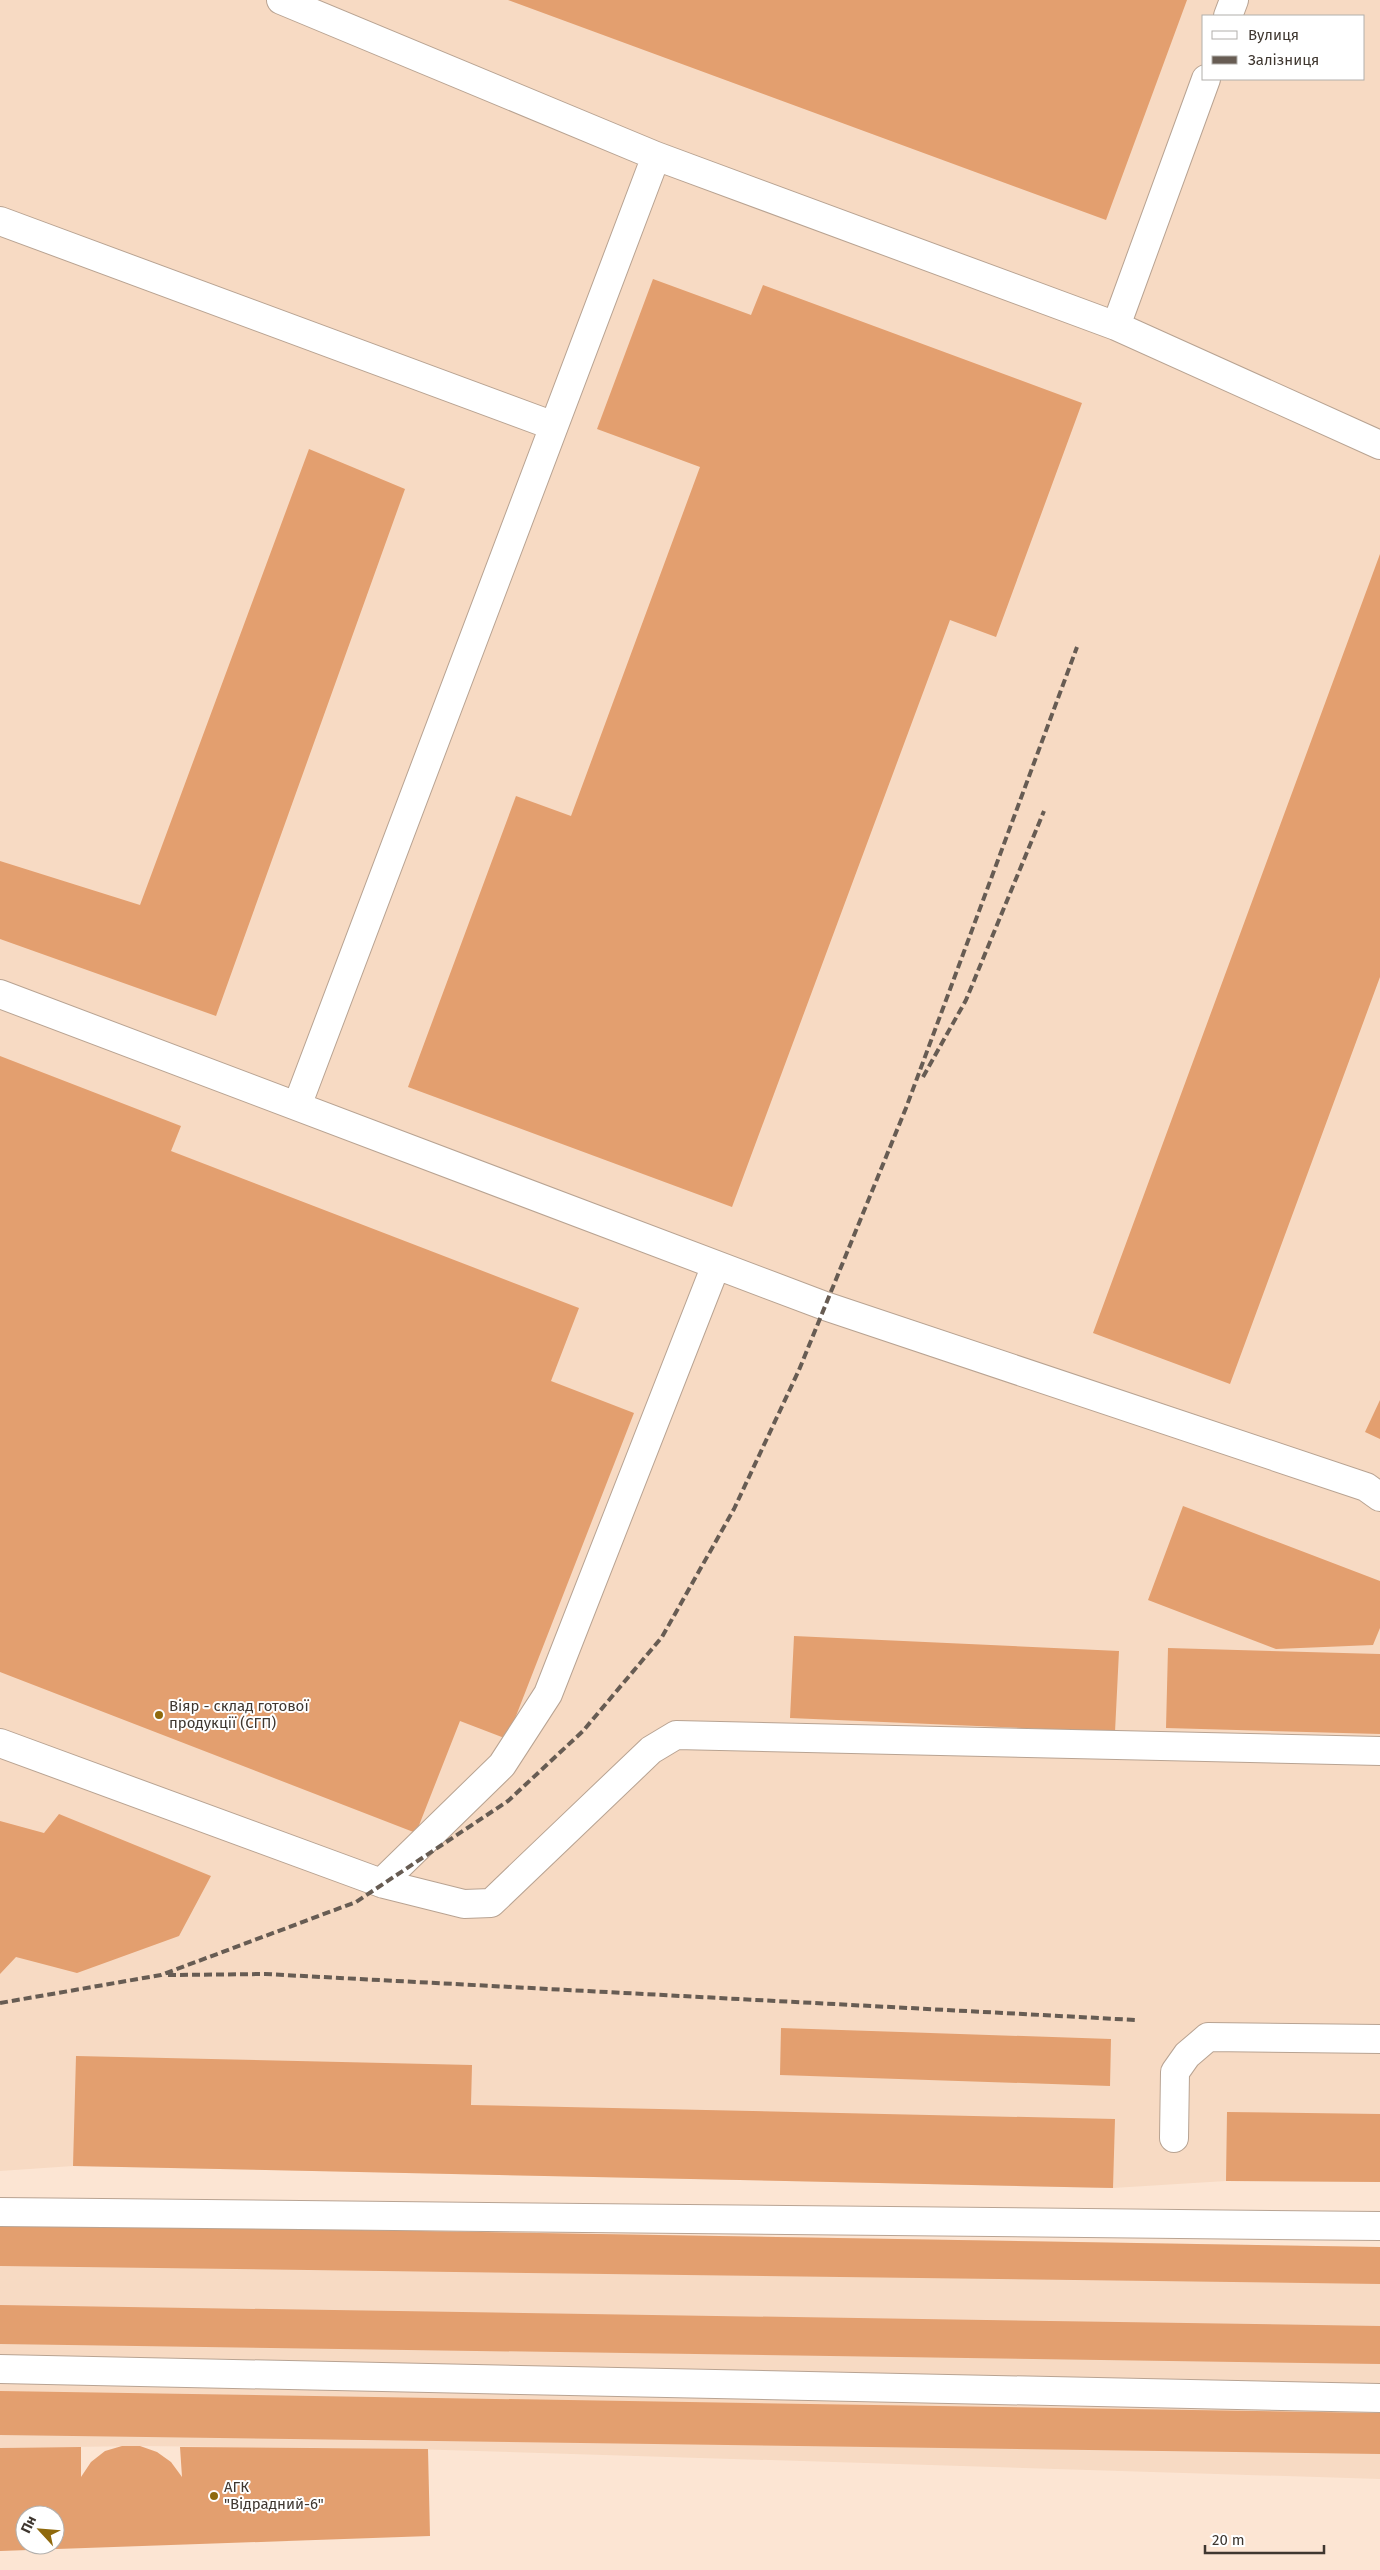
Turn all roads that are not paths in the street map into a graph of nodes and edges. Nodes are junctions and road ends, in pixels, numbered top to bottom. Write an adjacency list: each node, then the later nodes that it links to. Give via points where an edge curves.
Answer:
1 (281, 0): 5 (lane)
2 (1234, 0): 3 (lane)
3 (1228, 15)
4 (1206, 80): 7 (lane)
5 (656, 156): 7 (lane); 8 (lane)
6 (0, 221): 8 (lane)
7 (1116, 326): 9 (lane)
8 (554, 426): 11 (lane)
9 (1380, 445)
10 (0, 994): 11 (lane)
11 (297, 1106): 12 (lane)
12 (716, 1265): 13 (lane, via 825,1306 1366,1487); 16 (lane, via 548,1694 502,1765)
13 (1380, 1496)
14 (0, 1744): 16 (lane)
15 (1380, 1751): 16 (lane, via 676,1735 651,1750 491,1903 464,1904)
16 (381, 1882)
17 (1380, 2040): 18 (lane, via 1208,2037 1187,2055 1175,2072)
18 (1174, 2138)
19 (0, 2212): 20 (lane)
20 (1380, 2226)
21 (0, 2369): 22 (lane)
22 (1380, 2398)

